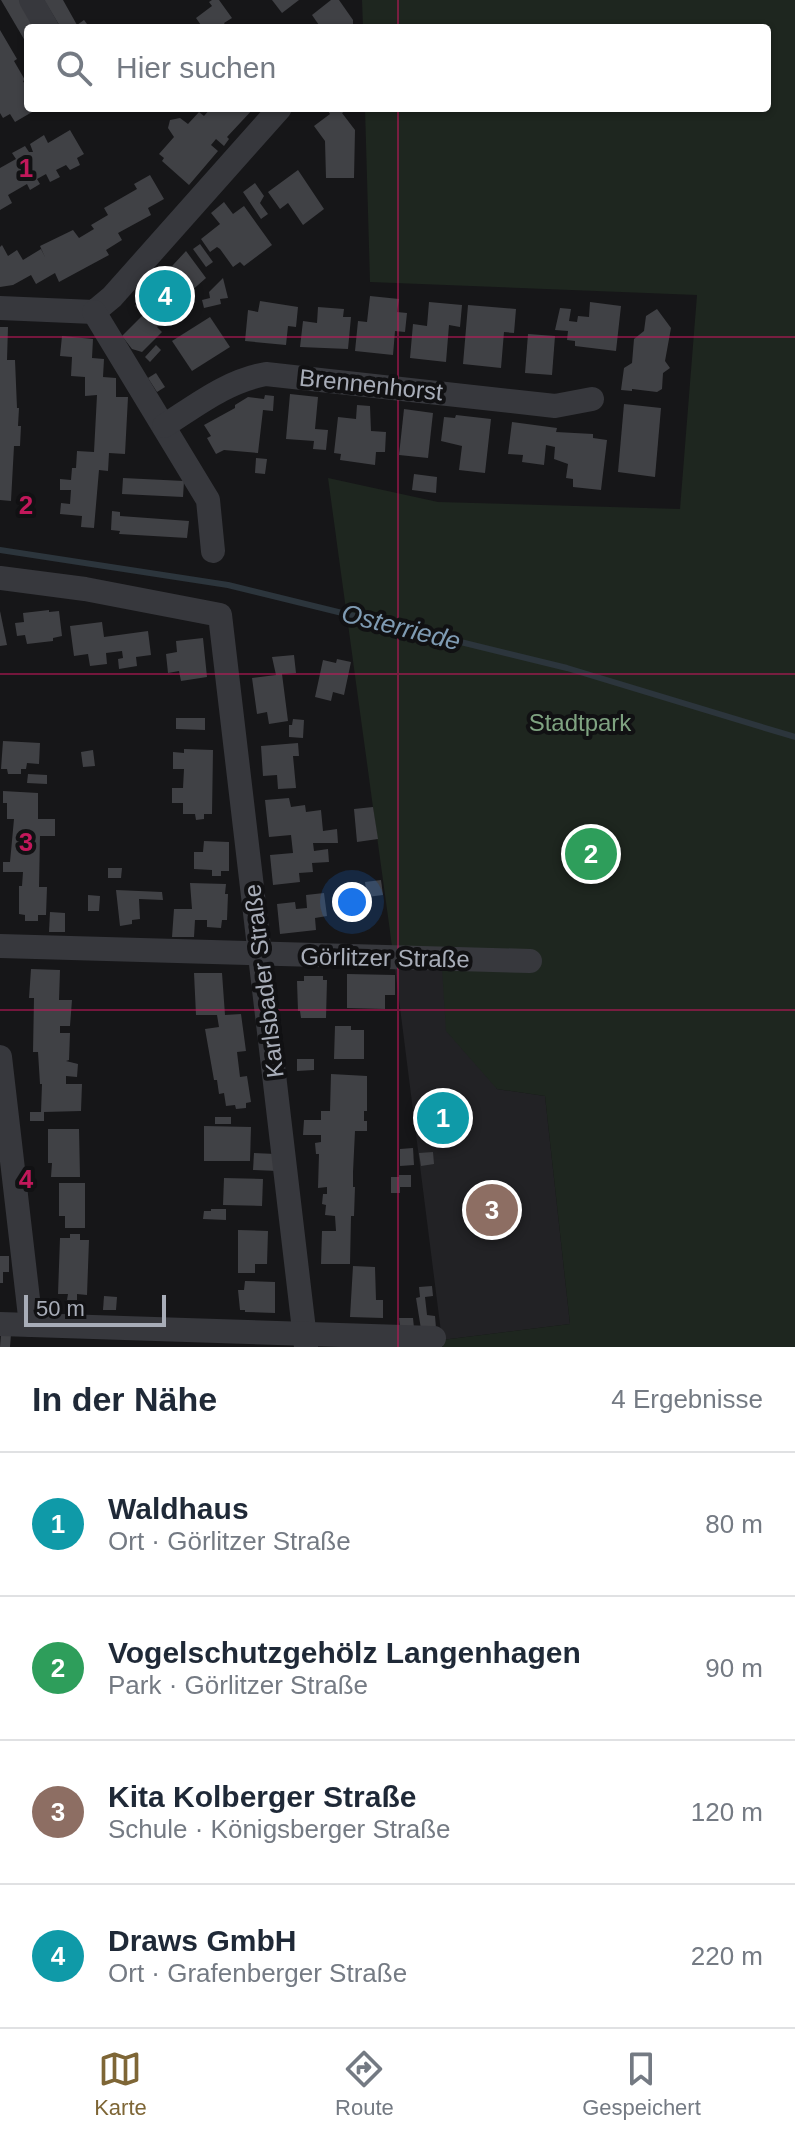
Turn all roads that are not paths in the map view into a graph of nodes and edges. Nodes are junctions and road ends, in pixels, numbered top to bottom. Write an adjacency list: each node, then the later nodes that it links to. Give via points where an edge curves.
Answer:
1 (31, 0): 2 (street)
2 (45, 24)
3 (276, 112): 5 (street)
4 (0, 308): 5 (street)
5 (94, 312): 7 (street)
6 (592, 399): 7 (street, Brennenhorst, via 555,406 266,374 225,387)
7 (164, 426): 8 (street, via 208,500)
8 (213, 551)
9 (0, 578): 11 (street, Karlsbader Straße, via 220,615)
10 (0, 946): 11 (street, Görlitzer Straße)
11 (262, 955): 12 (street, Görlitzer Straße); 17 (street, Karlsbader Straße)
12 (530, 961)
13 (0, 1057): 15 (street)
14 (0, 1324): 15 (street)
15 (31, 1325): 17 (street)
16 (434, 1338): 17 (street)
17 (306, 1341)

